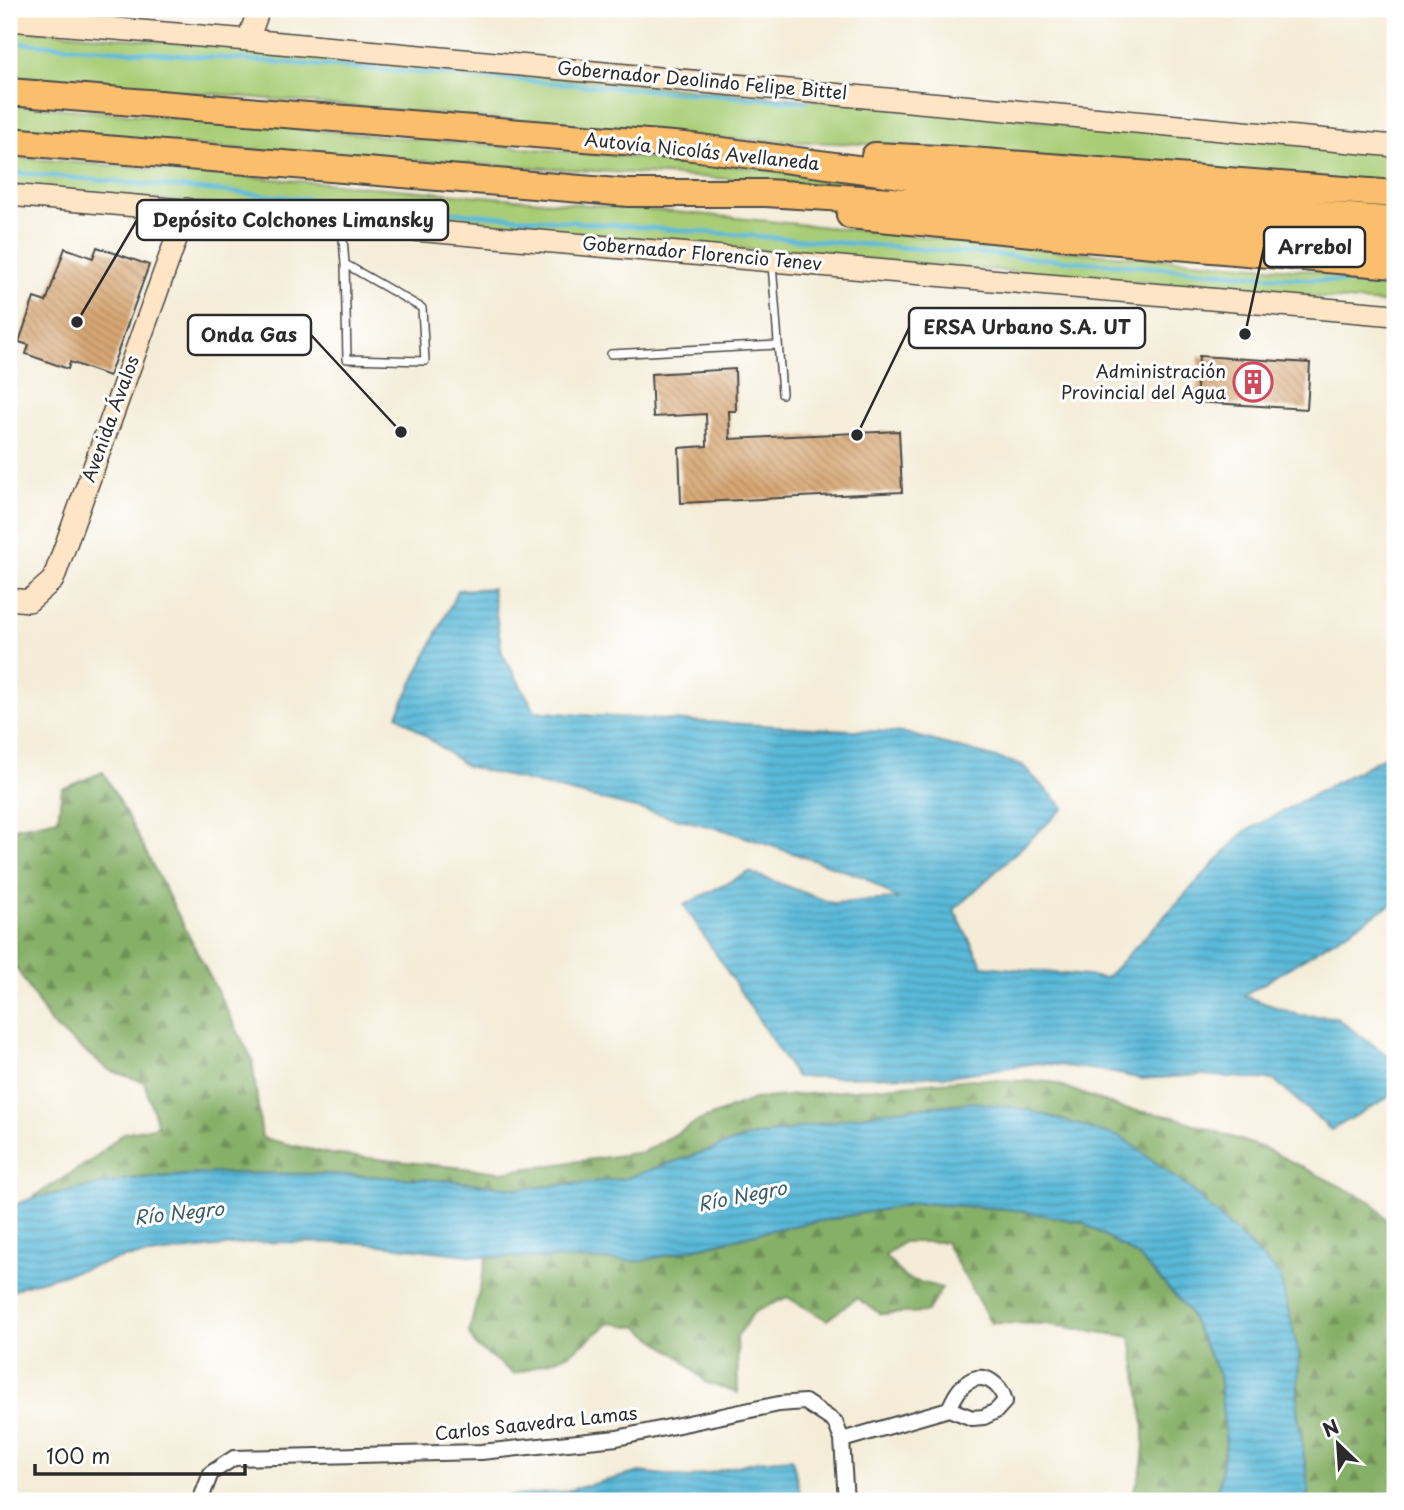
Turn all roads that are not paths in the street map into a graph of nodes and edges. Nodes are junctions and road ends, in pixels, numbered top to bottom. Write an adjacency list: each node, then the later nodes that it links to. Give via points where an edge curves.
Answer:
1 (260, 9): 3 (street)
2 (9, 20): 3 (street, Gobernador Deolindo Felipe Bittel)
3 (248, 40): 7 (street, Gobernador Deolindo Felipe Bittel)
4 (9, 92): 6 (highway, Autovía Nicolás Avellaneda)
5 (9, 141): 8 (highway, Autovía Nicolás Avellaneda)
6 (685, 146): 9 (highway, via 959,160); 12 (highway, Autovía Nicolás Avellaneda, via 954,182)
7 (1395, 146)
8 (629, 193): 14 (highway, Autovía Nicolás Avellaneda, via 766,192); 17 (highway)
9 (1395, 194)
10 (9, 195): 11 (street, Gobernador Florencio Tenev)
11 (187, 209): 13 (street, Gobernador Florencio Tenev); 22 (street, Avenida Ávalos, via 53,580 29,601)
12 (1395, 221)
13 (342, 225): 15 (street, Gobernador Florencio Tenev); 16 (lane)
14 (1395, 241)
15 (771, 260): 18 (street, Gobernador Florencio Tenev); 19 (lane)
16 (345, 264): 16 (lane, via 422,308 425,361 348,359)
17 (1395, 265)
18 (1395, 314)
19 (778, 345): 20 (lane); 21 (lane)
20 (611, 354)
21 (782, 394)
22 (9, 599)
23 (949, 1409): 24 (street)
24 (842, 1440): 25 (street, Carlos Saavedra Lamas, via 835,1422 805,1402 779,1404 617,1438 481,1452 234,1458 211,1473); 26 (street)
25 (201, 1501)
26 (846, 1501)

